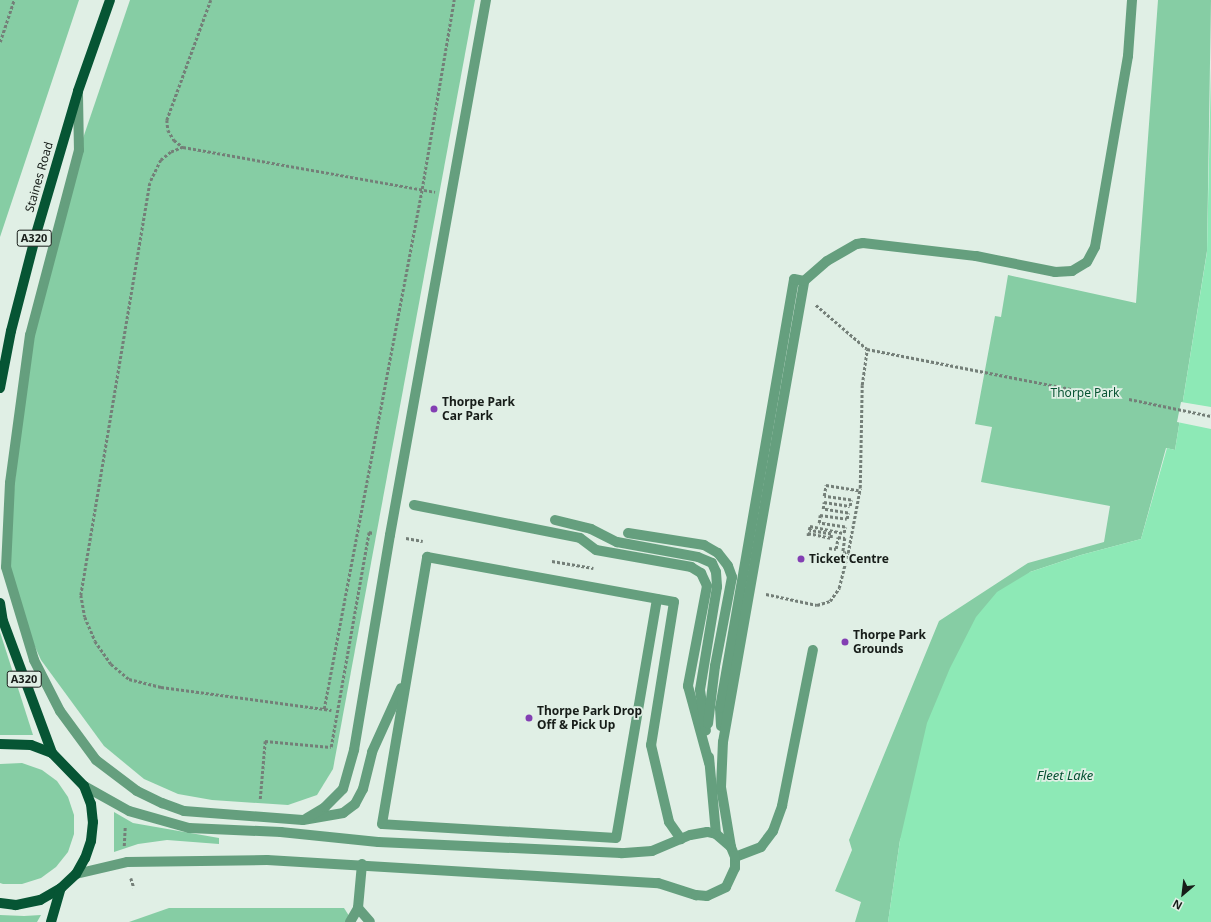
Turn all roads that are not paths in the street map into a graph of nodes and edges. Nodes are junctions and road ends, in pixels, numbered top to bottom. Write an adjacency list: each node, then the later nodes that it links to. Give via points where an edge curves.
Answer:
1 (110, 0): 4 (main road, Staines Road / A320)
2 (486, 0): 20 (lane, via 349,772 343,789 325,807)
3 (1132, 0): 5 (lane, via 1128,56 1095,247 1087,262 1072,271 1055,272 976,256 857,244)
4 (78, 91): 6 (main road, Staines Road / A320, via 36,234 11,332); 20 (lane, via 79,150 30,335 10,483 6,567 34,660 60,711 96,760 137,791 184,810)
5 (799, 280): 15 (lane, via 801,300); 15 (lane, via 720,708)
6 (0, 388)
7 (414, 505): 18 (lane, via 580,538 596,550 691,567 701,573 707,586 688,686)
8 (556, 520): 14 (lane, via 591,529 617,542 698,557 712,563 716,572 717,587 700,690)
9 (628, 533): 14 (lane, via 704,545 718,553 728,566 732,577 715,666)
10 (657, 599): 13 (lane, via 427,557); 13 (lane, via 616,838 382,824); 23 (lane, via 674,602 651,745 669,822)
11 (0, 603): 17 (main road, A320, via 8,636)
12 (813, 650): 25 (lane, via 782,806 773,831 761,847)
13 (407, 676): 20 (lane, via 372,752 363,789 355,804 343,813)
14 (707, 738): 18 (lane)
15 (723, 742): 24 (lane, via 721,787)
16 (0, 744): 17 (main road, via 31,745)
17 (52, 754): 19 (main road)
18 (709, 763): 22 (lane)
19 (84, 786): 21 (lane, via 129,811 163,822 189,828); 27 (main road, via 91,804 92,835 85,858)
20 (304, 820): 21 (lane)
21 (281, 832): 23 (lane, via 378,842 621,853 652,851)
22 (716, 834): 23 (lane, via 698,832); 24 (lane)
23 (681, 839)
24 (731, 847): 25 (lane)
25 (735, 857): 26 (lane, via 736,868 729,883 717,893 707,896 658,883)
26 (362, 864): 27 (lane, via 267,860 126,862); 30 (lane)
27 (76, 874): 28 (main road)
28 (61, 888): 29 (main road, via 40,900 16,905); 31 (main road)
29 (0, 903)
30 (358, 908): 32 (lane); 33 (lane)
31 (51, 922)
32 (350, 922)
33 (370, 922)

